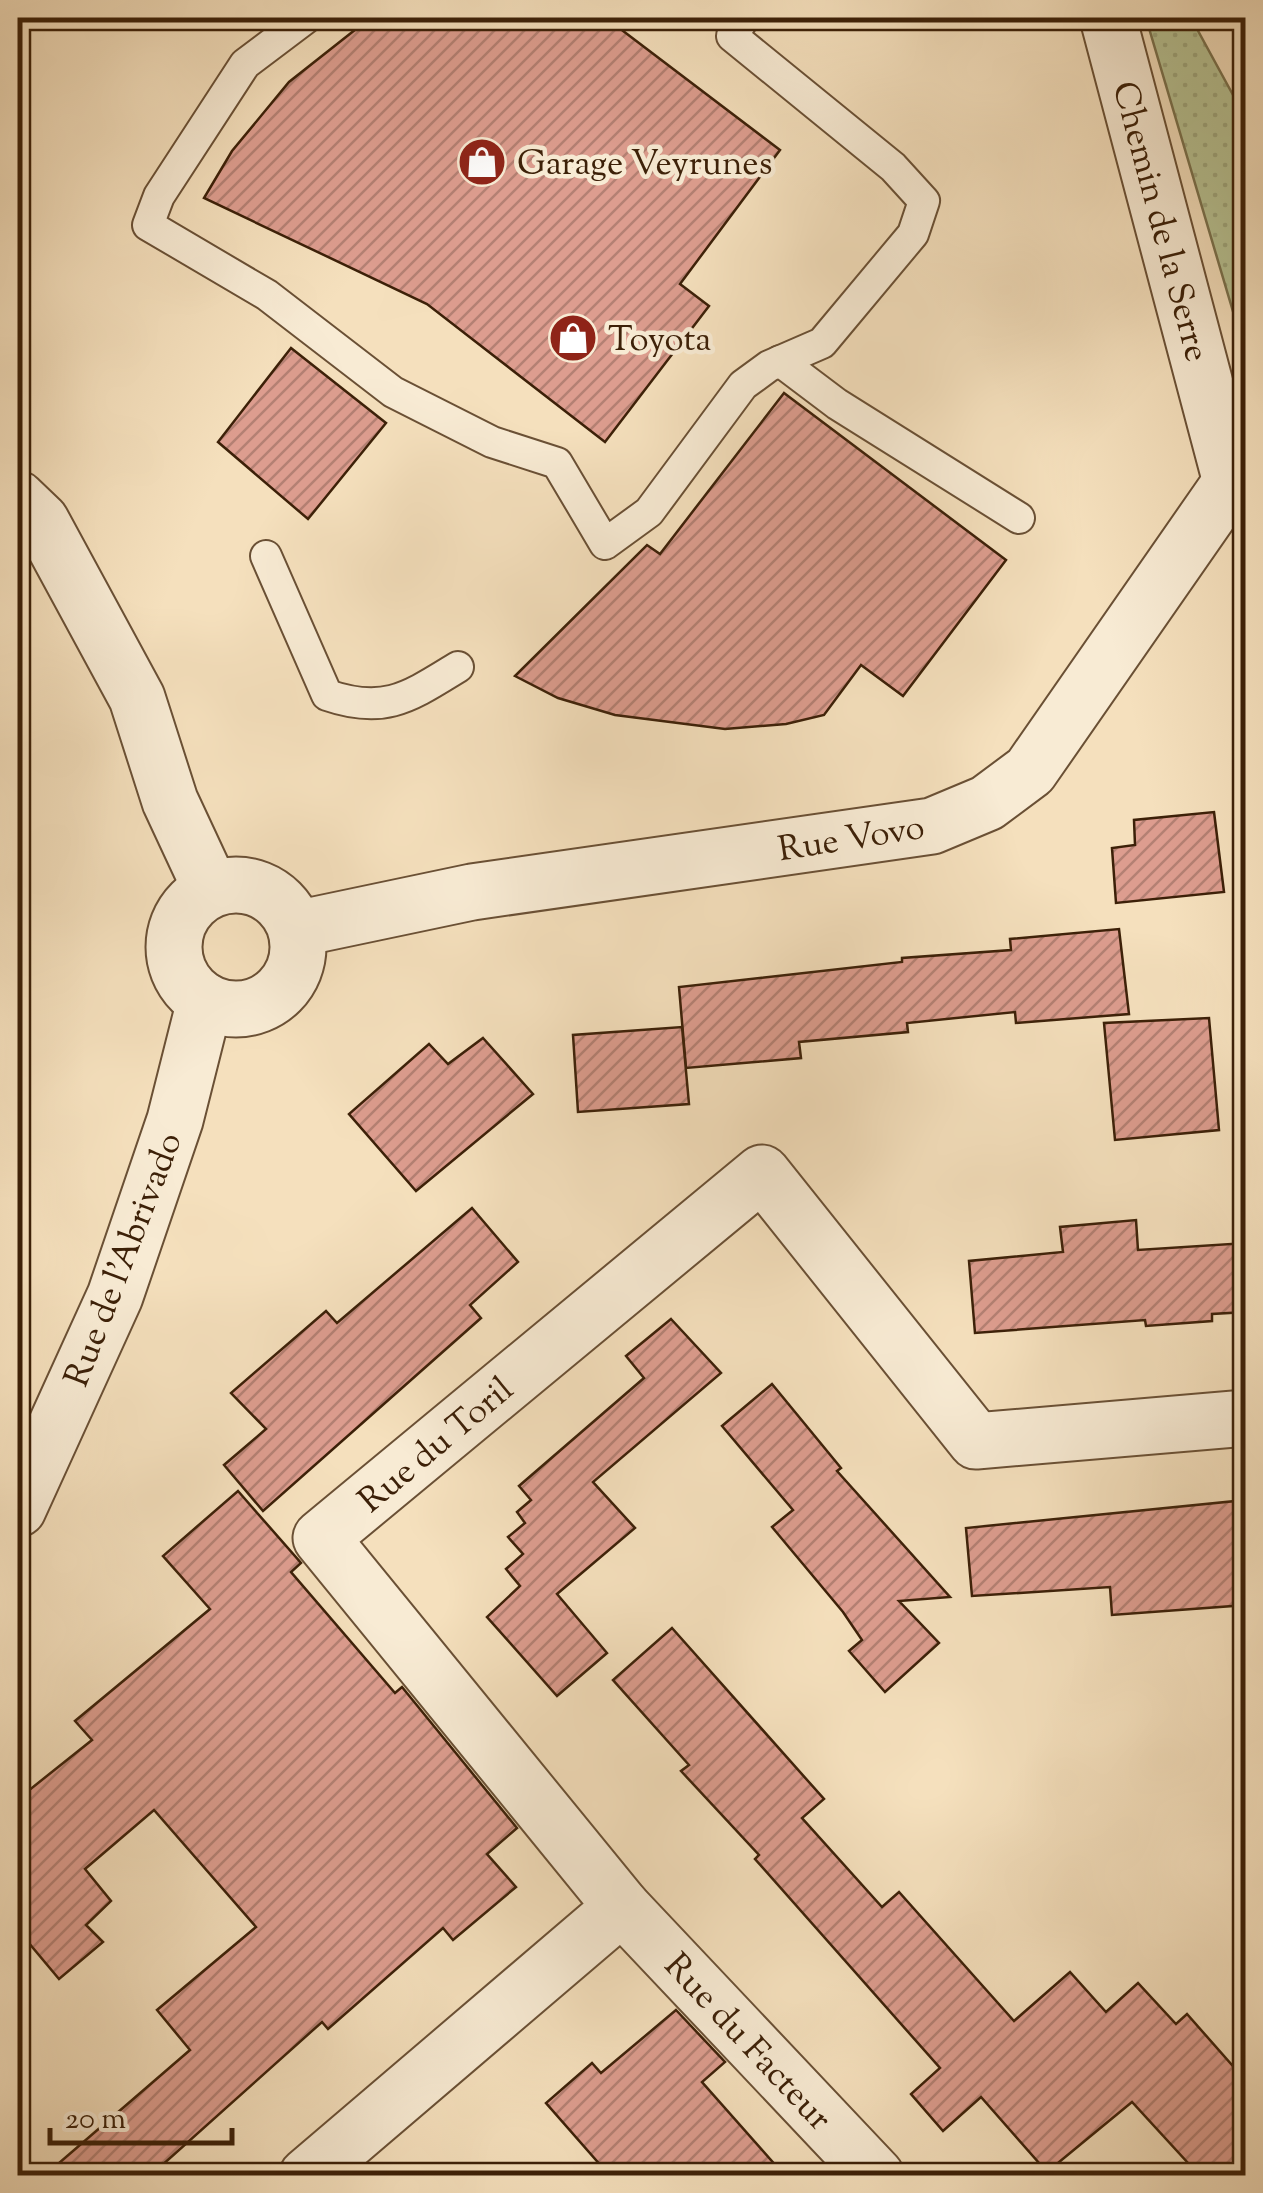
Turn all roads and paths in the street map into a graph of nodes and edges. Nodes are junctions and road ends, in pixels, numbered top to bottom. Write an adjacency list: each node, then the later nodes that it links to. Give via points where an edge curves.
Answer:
1 (306, 18): 4 (lane, via 245,64 159,196 148,224 267,295 393,392 492,442 557,463 605,544 648,512 744,385)
2 (744, 18): 4 (lane, via 732,36 893,167 924,201 913,234 822,343)
3 (1108, 18): 5 (street, Chemin de la Serre)
4 (780, 361): 7 (lane)
5 (1238, 480): 13 (street, Rue Vovo, via 1030,770 987,803 932,826 472,892)
6 (18, 499): 10 (street, via 41,521)
7 (1019, 518)
8 (266, 556): 11 (lane, via 327,695 362,707 412,695)
9 (18, 574): 10 (street)
10 (82, 604): 12 (street, via 137,698 170,801)
11 (458, 667)
12 (211, 889): 13 (street, via 252,887 272,895); 14 (street, via 182,916 174,954 190,989)
13 (296, 928): 14 (street, via 295,970 284,989 246,1009)
14 (205, 1002): 16 (street, Rue de l'Abrivado, via 175,1120 116,1296)
15 (1246, 1418): 17 (street, Rue du Toril, via 976,1440 762,1173 321,1538)
16 (18, 1509)
17 (622, 1907): 18 (street); 19 (street, Rue du Facteur)
18 (307, 2176)
19 (876, 2176)

